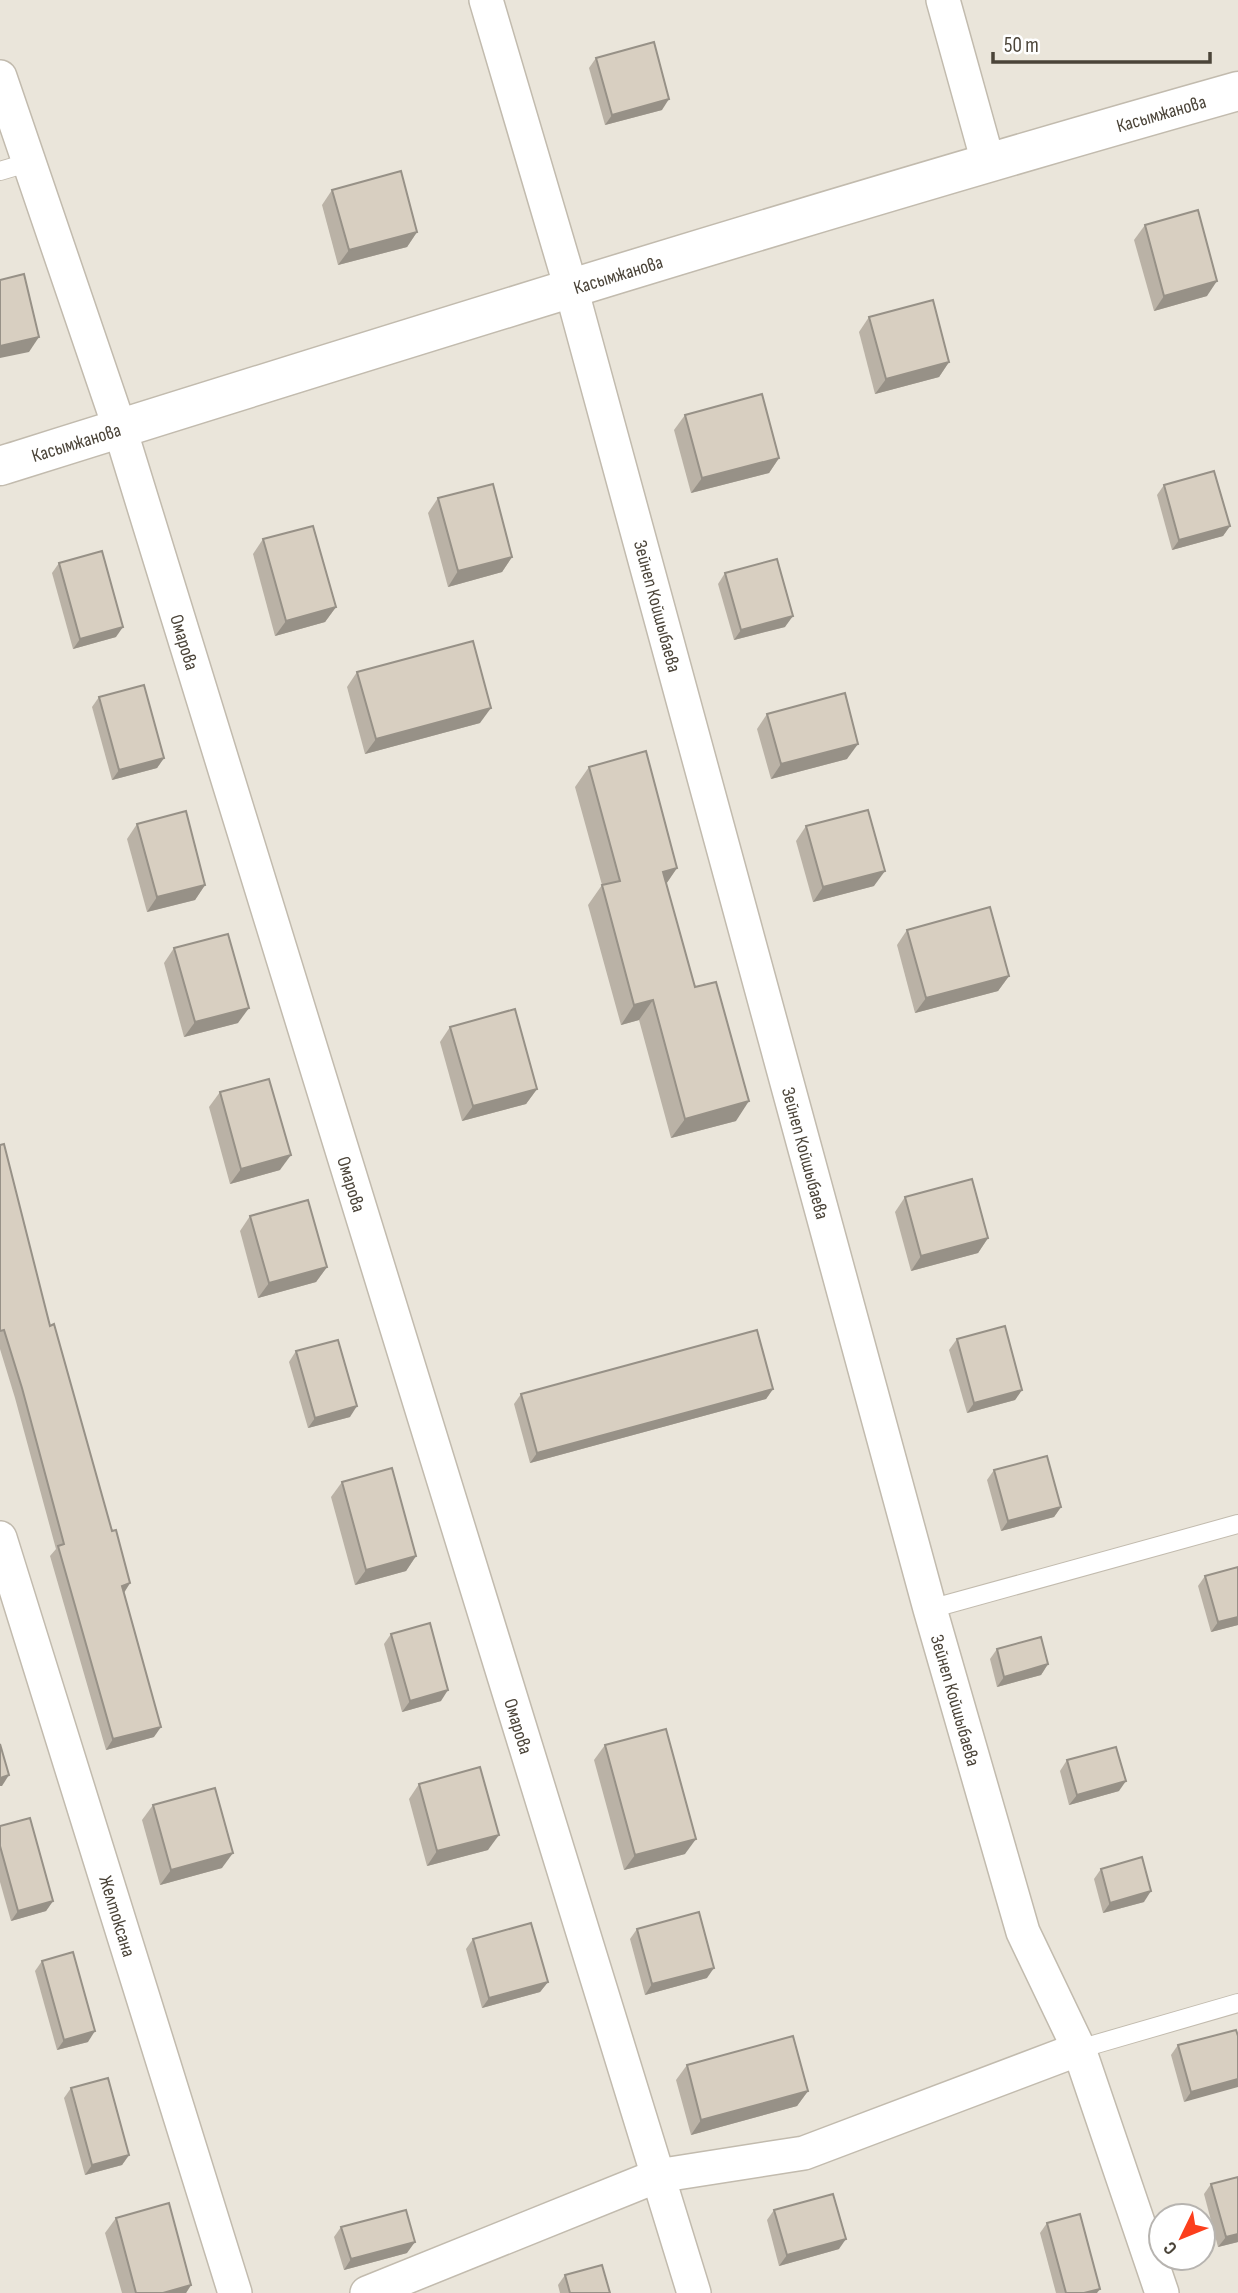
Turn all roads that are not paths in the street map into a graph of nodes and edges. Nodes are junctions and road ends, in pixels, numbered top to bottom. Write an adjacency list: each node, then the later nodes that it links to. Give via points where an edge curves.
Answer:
1 (485, 0): 7 (street, Зейнеп Койшыбаева)
2 (943, 0): 5 (street)
3 (0, 78): 6 (street, Омарова)
4 (1238, 91): 5 (street, Касымжанова)
5 (988, 162): 7 (street, Касымжанова)
6 (14, 167): 8 (street, Омарова)
7 (571, 288): 8 (street, Касымжанова); 12 (street, Зейнеп Койшыбаева)
8 (120, 429): 9 (street, Касымжанова); 15 (street, Омарова)
9 (0, 466)
10 (1238, 1524): 12 (lane)
11 (0, 1538): 16 (street, Желтоксана)
12 (930, 1609): 14 (street, Зейнеп Койшыбаева, via 1023,1932)
13 (1238, 2003): 14 (lane)
14 (1079, 2049): 15 (street, via 804,2153); 19 (street, Зейнеп Койшыбаева)
15 (657, 2176): 17 (street); 18 (street, Омарова)
16 (235, 2293)
17 (367, 2293)
18 (694, 2293)
19 (1162, 2293)

